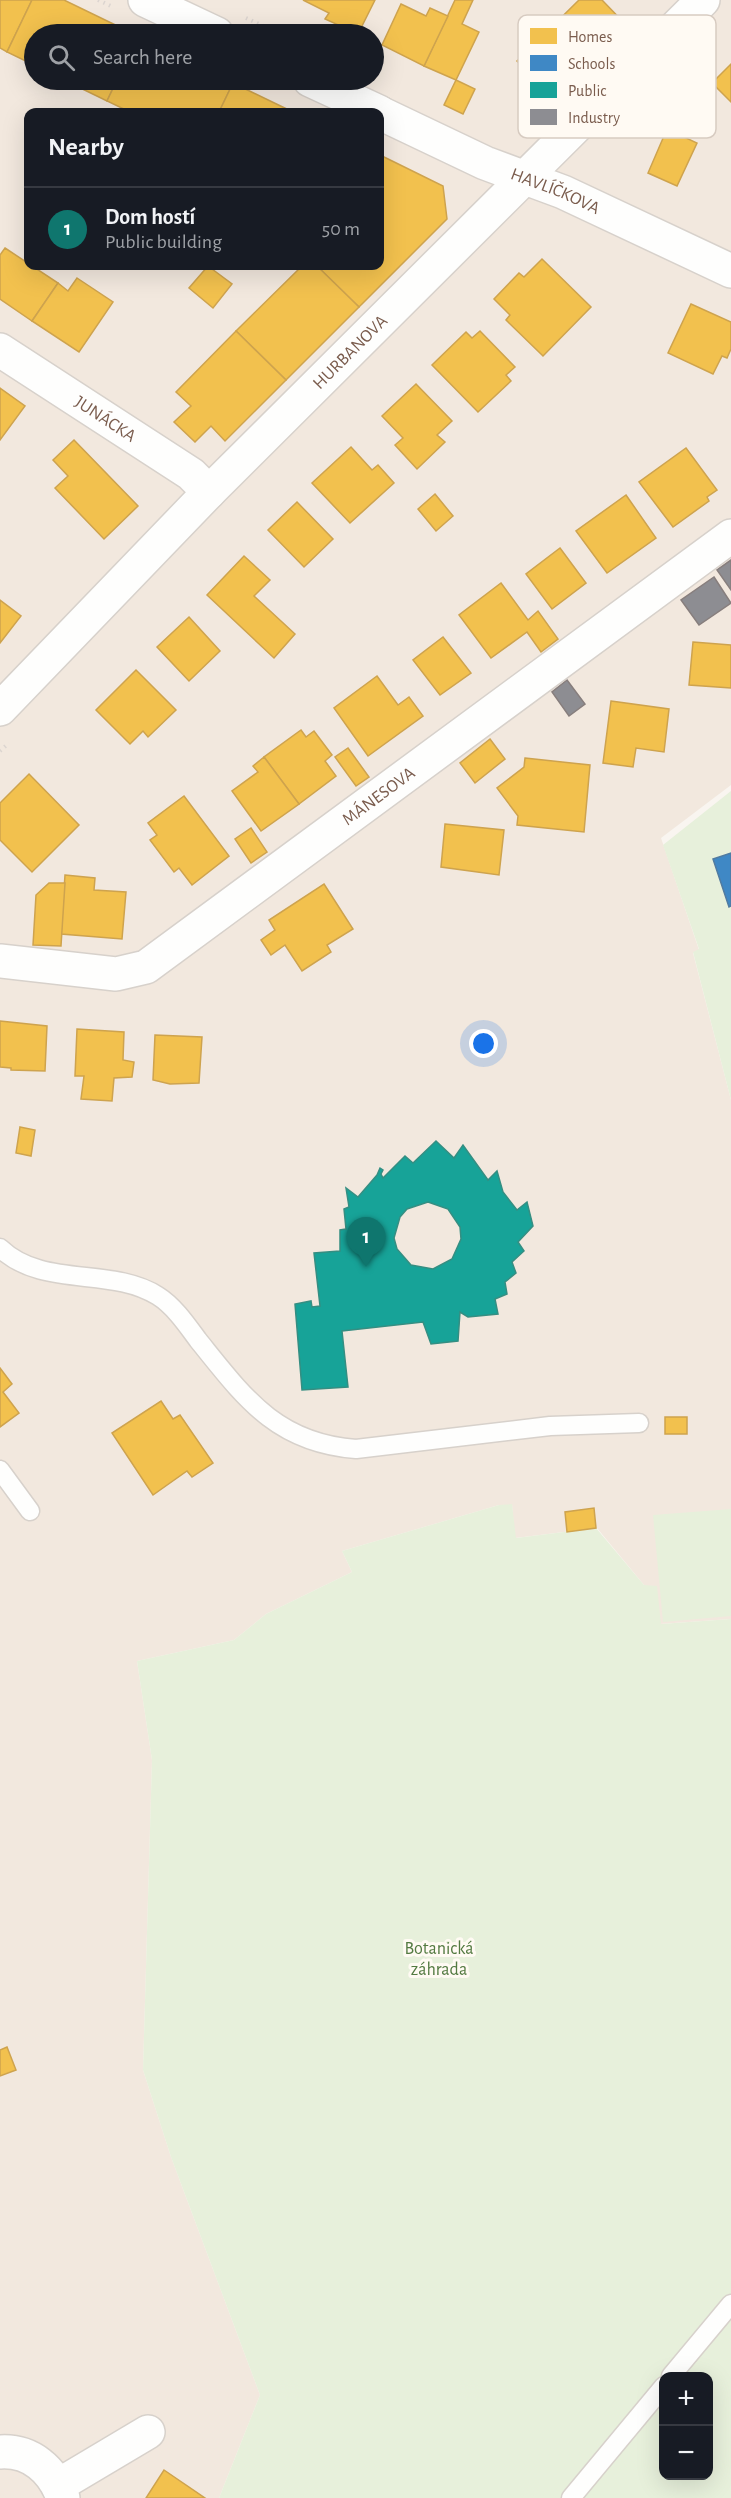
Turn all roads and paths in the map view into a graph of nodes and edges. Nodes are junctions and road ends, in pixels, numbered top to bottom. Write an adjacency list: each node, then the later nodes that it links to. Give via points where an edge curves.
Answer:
1 (145, 0): 4 (street)
2 (703, 0): 3 (street, HURBANOVA)
3 (688, 15)
4 (196, 24)
5 (331, 90): 6 (street, HAVLÍČKOVA)
6 (369, 108)
7 (384, 115): 9 (street, HAVLÍČKOVA)
8 (566, 138): 9 (street, HURBANOVA)
9 (526, 178): 10 (street, HAVLÍČKOVA); 12 (street, HURBANOVA)
10 (731, 270)
11 (0, 350): 12 (street, JUNÁCKA, via 190,474)
12 (209, 492): 14 (street, HURBANOVA)
13 (731, 536): 15 (street, MÁNESOVA, via 146,967 116,974)
14 (0, 709)
15 (0, 962)
16 (0, 1248): 17 (lane, via 43,1271 122,1282 160,1297 256,1409 308,1441 356,1449 550,1426)
17 (639, 1423)
18 (2, 1478): 19 (lane)
19 (30, 1511)
20 (731, 2304): 21 (lane)
21 (674, 2372)
22 (659, 2391): 26 (lane)
23 (148, 2432): 25 (street)
24 (0, 2452): 25 (street, via 33,2458 49,2470)
25 (61, 2492)
26 (571, 2498)

